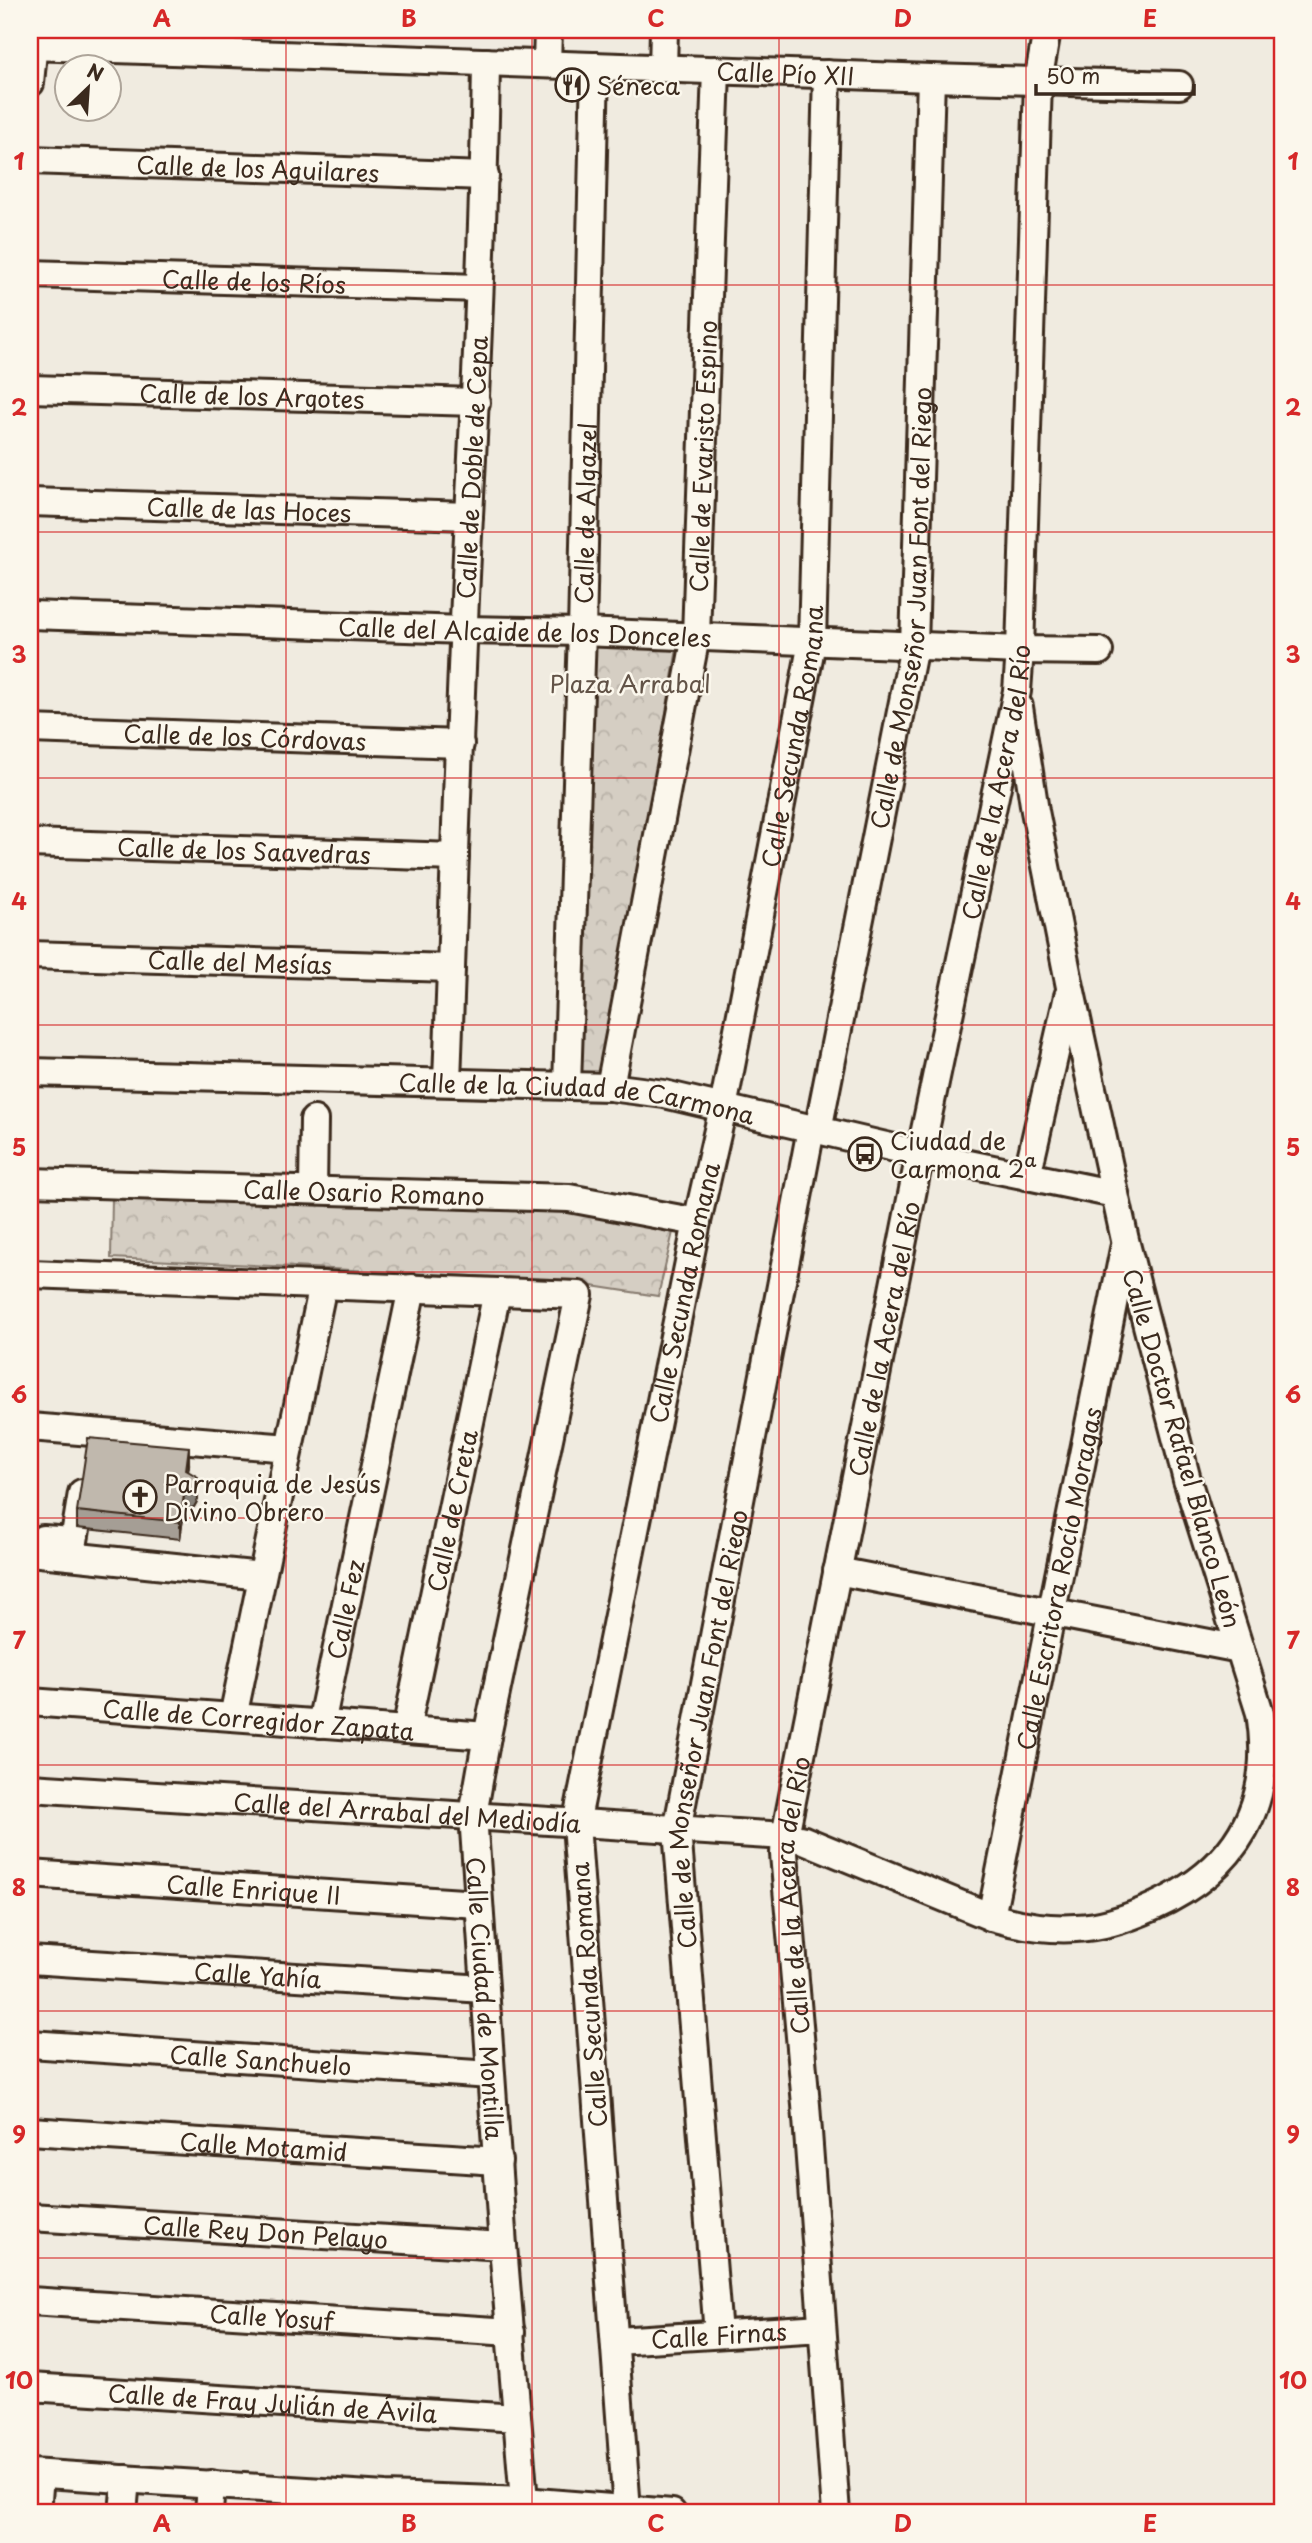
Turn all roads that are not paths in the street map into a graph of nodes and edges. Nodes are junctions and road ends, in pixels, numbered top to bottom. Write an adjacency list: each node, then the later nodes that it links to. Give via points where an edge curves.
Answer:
1 (548, 30): 6 (street)
2 (664, 30): 8 (street)
3 (1047, 30): 12 (street, Calle de la Acera del Río)
4 (33, 40): 5 (street, Calle Pío XII); 13 (street)
5 (486, 62): 6 (street, Calle Pío XII); 16 (street, Calle de Doble de Cepa)
6 (547, 64): 7 (street, Calle Pío XII)
7 (595, 66): 8 (street, Calle Pío XII); 25 (street, Calle de Algazel)
8 (663, 68): 9 (street, Calle Pío XII)
9 (716, 70): 10 (street, Calle Pío XII); 26 (street, Calle de Evaristo Espino)
10 (827, 74): 11 (street, Calle Pío XII); 27 (street, Calle Secunda Romana)
11 (931, 78): 12 (street, Calle Pío XII); 28 (street, Calle de Monseñor Juan Font del Riego)
12 (1038, 82): 14 (street, Calle Pío XII); 29 (street, Calle de la Acera del Río)
13 (30, 83)
14 (1179, 85)
15 (30, 160): 16 (street, Calle de los Aguilares)
16 (485, 176): 18 (street, Calle de Doble de Cepa)
17 (30, 274): 18 (street, Calle de los Ríos)
18 (479, 288): 20 (street, Calle de Doble de Cepa)
19 (30, 388): 20 (street, Calle de los Argotes)
20 (476, 402): 22 (street, Calle de Doble de Cepa)
21 (30, 502): 22 (street, Calle de las Hoces)
22 (469, 516): 24 (street, Calle de Doble de Cepa)
23 (30, 615): 24 (street, Calle del Alcaide de los Donceles)
24 (464, 630): 25 (street, Calle del Alcaide de los Donceles); 33 (street, Calle de Doble de Cepa)
25 (582, 632): 26 (street, Calle del Alcaide de los Donceles); 43 (street, Calle de Algazel)
26 (696, 636): 27 (street, Calle del Alcaide de los Donceles); 44 (street, Calle de Evaristo Espino)
27 (812, 642): 28 (street, Calle del Alcaide de los Donceles); 45 (street, Calle Secunda Romana)
28 (914, 646): 29 (street, Calle del Alcaide de los Donceles); 47 (street, Calle de Monseñor Juan Font del Riego)
29 (1020, 650): 30 (street, Calle del Alcaide de los Donceles); 31 (street, Calle de la Acera del Río)
30 (1099, 650)
31 (1017, 691): 34 (street, Calle de la Acera del Río); 35 (street, Calle Doctor Rafael Blanco León)
32 (30, 729): 33 (street, Calle de los Córdovas)
33 (460, 744): 37 (street, Calle de Doble de Cepa)
34 (992, 810): 35 (street, via 1024,806); 48 (street, Calle de la Acera del Río)
35 (1035, 811): 40 (street, Calle Doctor Rafael Blanco León)
36 (30, 843): 37 (street, Calle de los Saavedras)
37 (455, 857): 39 (street, Calle de Doble de Cepa)
38 (30, 955): 39 (street, Calle del Mesías)
39 (451, 968): 42 (street, Calle de Doble de Cepa)
40 (1070, 987): 49 (street); 52 (street, Calle Doctor Rafael Blanco León)
41 (30, 1072): 42 (street, Calle de la Ciudad de Carmona)
42 (446, 1081): 43 (street, Calle de la Ciudad de Carmona)
43 (567, 1085): 44 (street, Calle de la Ciudad de Carmona)
44 (610, 1087): 45 (street, Calle de la Ciudad de Carmona)
45 (723, 1108): 47 (street, Calle de la Ciudad de Carmona); 53 (street, Calle Secunda Romana)
46 (314, 1120): 51 (street)
47 (814, 1130): 48 (street, Calle de la Ciudad de Carmona); 76 (street, Calle de Monseñor Juan Font del Riego)
48 (920, 1154): 49 (street, Calle de la Ciudad de Carmona); 64 (street, Calle de la Acera del Río)
49 (1027, 1176): 52 (street, Calle de la Ciudad de Carmona)
50 (30, 1182): 51 (street, Calle Osario Romano)
51 (313, 1191): 53 (street, Calle Osario Romano, via 569,1198)
52 (1115, 1194): 54 (street, Calle Doctor Rafael Blanco León)
53 (697, 1222): 75 (street, Calle Secunda Romana)
54 (1125, 1240): 66 (street, Calle Escritora Rocío Moragas); 67 (street, Calle Doctor Rafael Blanco León, via 1187,1480)
55 (30, 1275): 56 (street)
56 (323, 1285): 57 (street); 61 (street)
57 (412, 1289): 58 (street); 70 (street, Calle Fez)
58 (497, 1292): 71 (street, Calle de Creta); 72 (street, Calle Ciudad de Montilla, via 579,1294)
59 (30, 1427): 61 (street)
60 (30, 1438): 62 (street, via 89,1443 74,1542)
61 (289, 1448): 65 (street)
62 (30, 1537)
63 (30, 1552): 65 (street)
64 (837, 1571): 66 (street); 77 (street, Calle de la Acera del Río)
65 (262, 1576): 69 (street)
66 (1052, 1613): 67 (street); 80 (street, Calle Escritora Rocío Moragas)
67 (1240, 1649): 80 (street, Calle Doctor Rafael Blanco León, via 1260,1713 1265,1749 1252,1816 1227,1856 1192,1887 1110,1923 1045,1928)
68 (30, 1702): 69 (street, Calle de Corregidor Zapata)
69 (233, 1717): 70 (street, Calle de Corregidor Zapata)
70 (321, 1724): 71 (street, Calle de Corregidor Zapata)
71 (406, 1730): 72 (street, Calle de Corregidor Zapata)
72 (487, 1737): 74 (street, Calle Ciudad de Montilla)
73 (30, 1788): 74 (street, Calle del Arrabal del Mediodía)
74 (473, 1815): 75 (street, Calle del Arrabal del Mediodía); 79 (street, Calle Ciudad de Montilla)
75 (576, 1824): 76 (street, Calle del Arrabal del Mediodía); 93 (street, Calle Secunda Romana)
76 (677, 1830): 77 (street, Calle del Arrabal del Mediodía); 92 (street, Calle de Monseñor Juan Font del Riego)
77 (785, 1836): 80 (street, Calle Doctor Rafael Blanco León); 90 (street, Calle de la Acera del Río)
78 (30, 1874): 79 (street, Calle Enrique II)
79 (478, 1904): 82 (street, Calle Ciudad de Montilla)
80 (991, 1917)
81 (30, 1960): 82 (street, Calle Yahía)
82 (484, 1989): 84 (street, Calle Ciudad de Montilla)
83 (30, 2044): 84 (street, Calle Sanchuelo)
84 (491, 2075): 86 (street, Calle Ciudad de Montilla)
85 (30, 2131): 86 (street, Calle Motamid)
86 (498, 2161): 88 (street, Calle Ciudad de Montilla)
87 (30, 2217): 88 (street, Calle Rey Don Pelayo)
88 (503, 2246): 91 (street, Calle Ciudad de Montilla)
89 (30, 2301): 91 (street, Calle Yosuf)
90 (822, 2328): 92 (street, Calle Firnas); 105 (street, Calle de la Acera del Río)
91 (511, 2332): 95 (street, Calle Ciudad de Montilla)
92 (718, 2334): 93 (street, Calle Firnas)
93 (616, 2342): 100 (street, Calle Secunda Romana)
94 (30, 2386): 95 (street, Calle de Fray Julián de Ávila)
95 (517, 2418): 99 (street, Calle Ciudad de Montilla)
96 (35, 2474): 97 (street); 101 (street)
97 (126, 2479): 98 (street); 102 (street)
98 (211, 2484): 99 (street); 103 (street)
99 (524, 2501): 100 (street)
100 (627, 2510): 104 (street)
101 (37, 2513)
102 (123, 2513)
103 (209, 2513)
104 (672, 2513)
105 (836, 2513)

